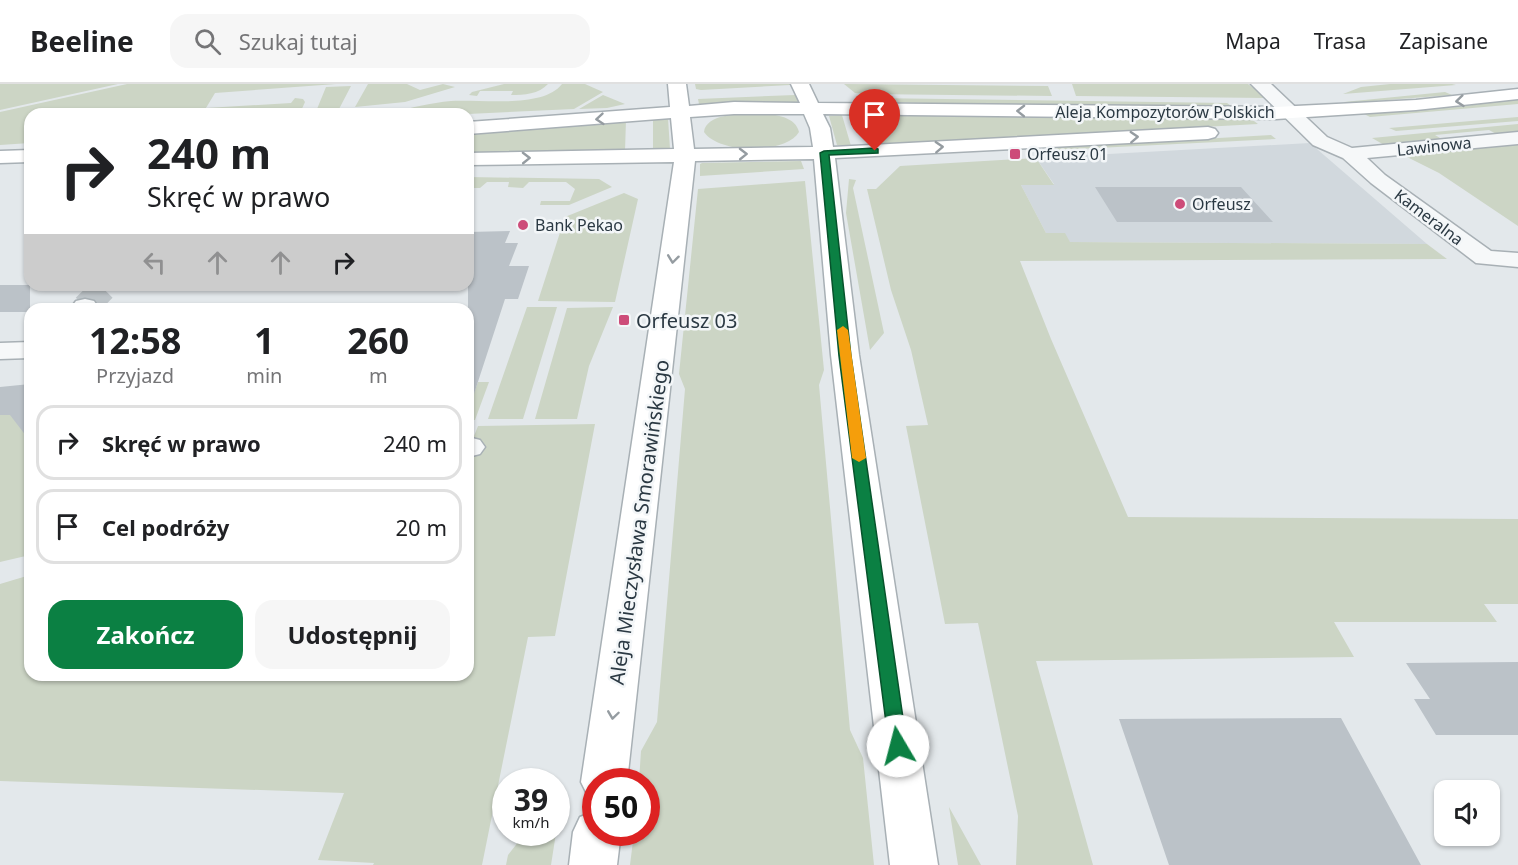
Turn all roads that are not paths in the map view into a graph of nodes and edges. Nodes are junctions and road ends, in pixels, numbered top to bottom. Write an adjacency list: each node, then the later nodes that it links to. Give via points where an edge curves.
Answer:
1 (1260, 84): 7 (street)
2 (1278, 84): 8 (street)
3 (1518, 94): 8 (street, Aleja Kompozytorów Polskich, one-way to 8)
4 (805, 95): 5 (street, Aleja Kompozytorów Polskich, via 734,108); 7 (street, Aleja Kompozytorów Polskich, one-way to 4, via 858,108); 13 (street, via 820,128)
5 (678, 96): 10 (street, one-way to 10, via 633,116); 15 (street, Aleja Mieczysława Smorawińskiego)
6 (1518, 111): 9 (street, Aleja Kompozytorów Polskich)
7 (1292, 112): 8 (street)
8 (1309, 119): 9 (street, Aleja Kompozytorów Polskich); 12 (street, Aleja Kompozytorów Polskich, one-way to 8); 14 (street, Kameralna, via 1320,141)
9 (1328, 126): 14 (street, Kameralna, via 1350,149)
10 (474, 128)
11 (1518, 138): 14 (street, Lawinowa)
12 (905, 149): 13 (street, Aleja Kompozytorów Polskich); 22 (street, via 861,162)
13 (824, 153): 15 (street, Aleja Kompozytorów Polskich, one-way to 13); 22 (street)
14 (1350, 154): 24 (street, Kameralna, via 1485,258)
15 (685, 155): 17 (street); 23 (street, Aleja Mieczysława Smorawińskiego)
16 (24, 156): 18 (street)
17 (612, 156): 19 (street, one-way to 17); 23 (street, via 669,178)
18 (0, 157)
19 (474, 159)
20 (24, 171): 21 (street)
21 (0, 172)
22 (828, 186): 30 (street, via 845,356)
23 (680, 201): 27 (street, Aleja Mieczysława Smorawińskiego, one-way to 27)
24 (1518, 260)
25 (24, 350): 26 (street)
26 (0, 351)
27 (605, 768)
28 (595, 846): 29 (street)
29 (593, 865)
30 (914, 865)

